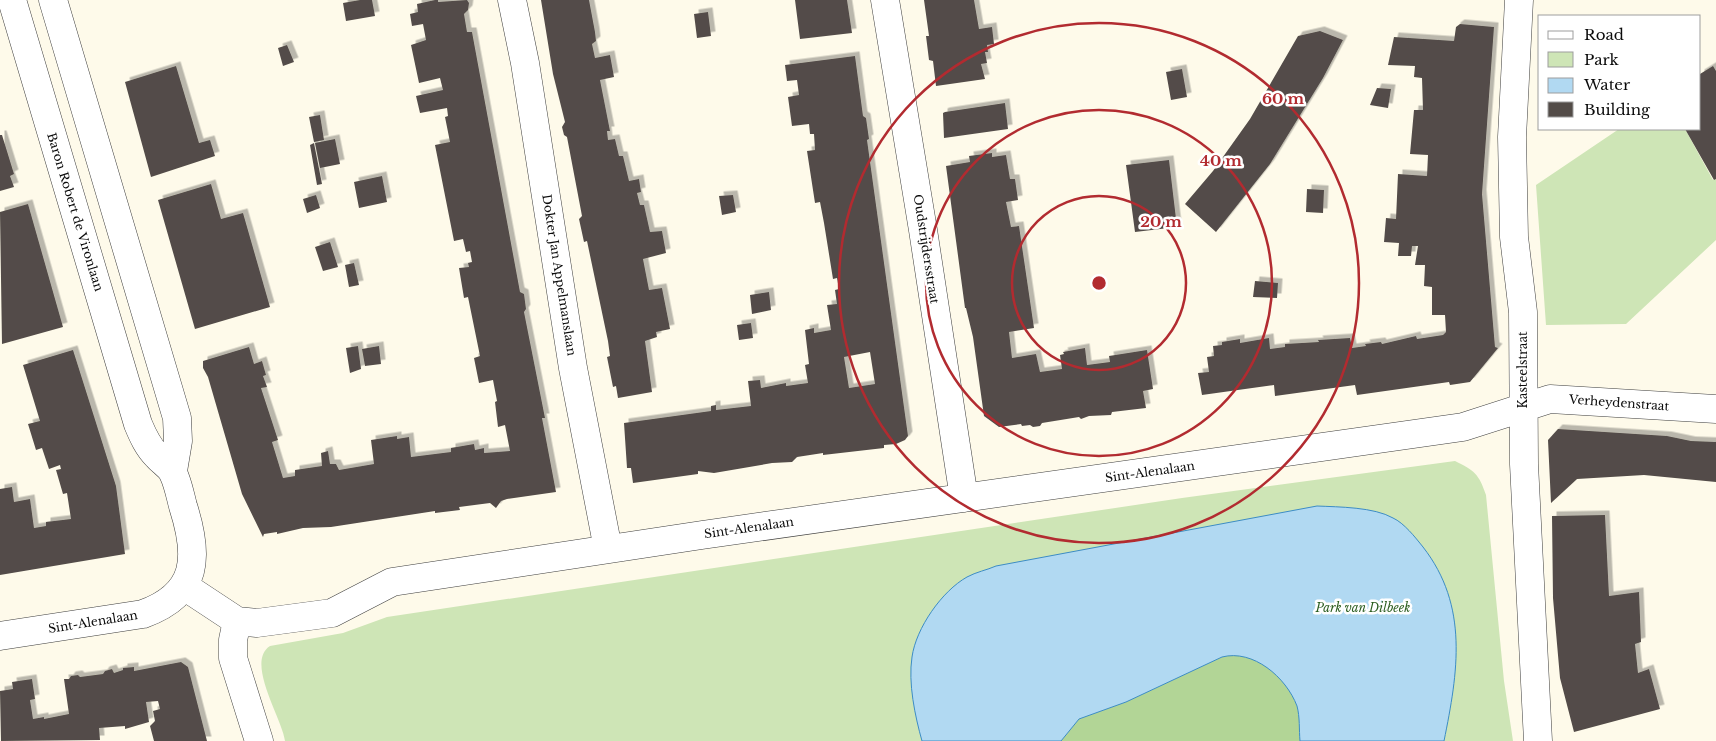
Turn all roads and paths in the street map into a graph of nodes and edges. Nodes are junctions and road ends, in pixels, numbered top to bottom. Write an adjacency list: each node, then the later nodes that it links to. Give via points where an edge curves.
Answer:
1 (12, 0): 9 (street, Baron Robert de Vironlaan)
2 (54, 0): 8 (street, Baron Robert de Vironlaan)
3 (512, 0): 12 (street, Dokter Jan Appelmanslaan, via 526,63 573,368)
4 (885, 0): 11 (street, Oudstrijdersstraat)
5 (1519, 0): 6 (street, Kasteelstraat, via 1512,137 1514,236 1523,312)
6 (1523, 408): 7 (street, Verheydenstraat, via 1550,398); 11 (street, Sint-Alenalaan, via 1463,427); 17 (street, Kasteelstraat)
7 (1716, 409)
8 (176, 418): 9 (street, via 156,430); 10 (street, Baron Robert de Vironlaan, via 178,441)
9 (138, 424): 10 (street, Baron Robert de Vironlaan, via 147,444)
10 (173, 471): 13 (street, Baron Robert de Vironlaan, via 192,534 193,558)
11 (964, 498): 12 (street, Sint-Alenalaan)
12 (608, 549): 14 (street, Sint-Alenalaan, via 392,582 332,612 257,623)
13 (184, 586): 14 (street); 15 (street, Sint-Alenalaan, via 168,603 143,614)
14 (237, 621): 16 (street, via 233,658)
15 (0, 636)
16 (259, 741)
17 (1538, 741)

